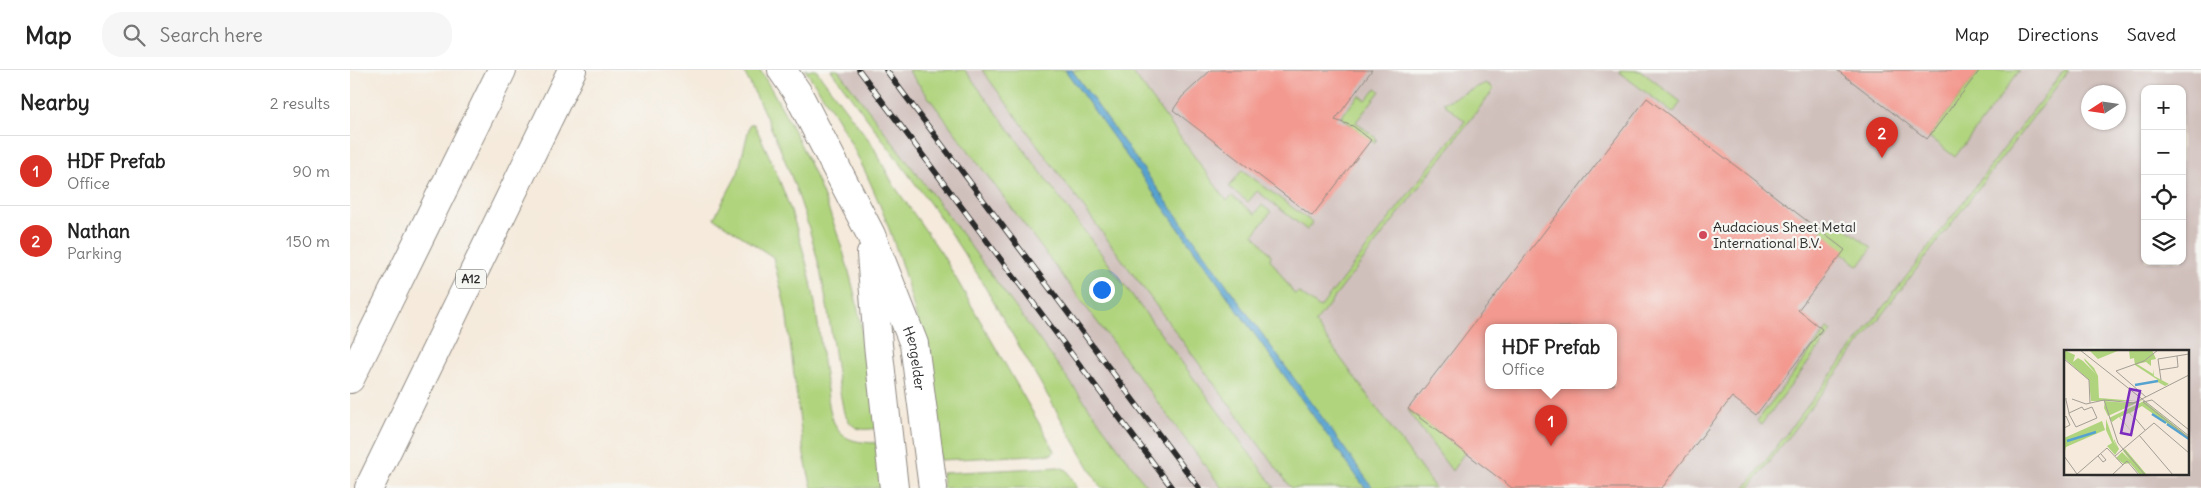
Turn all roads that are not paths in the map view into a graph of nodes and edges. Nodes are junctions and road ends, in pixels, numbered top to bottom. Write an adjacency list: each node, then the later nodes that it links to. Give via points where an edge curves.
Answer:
1 (502, 70): 5 (main road)
2 (572, 70): 6 (main road, A12)
3 (782, 70): 4 (main road, Hengelder, via 797,92)
4 (871, 235): 7 (main road, Hengelder, via 872,294); 8 (main road, Hengelder, via 914,344)
5 (350, 379)
6 (369, 488)
7 (894, 488)
8 (933, 488)

